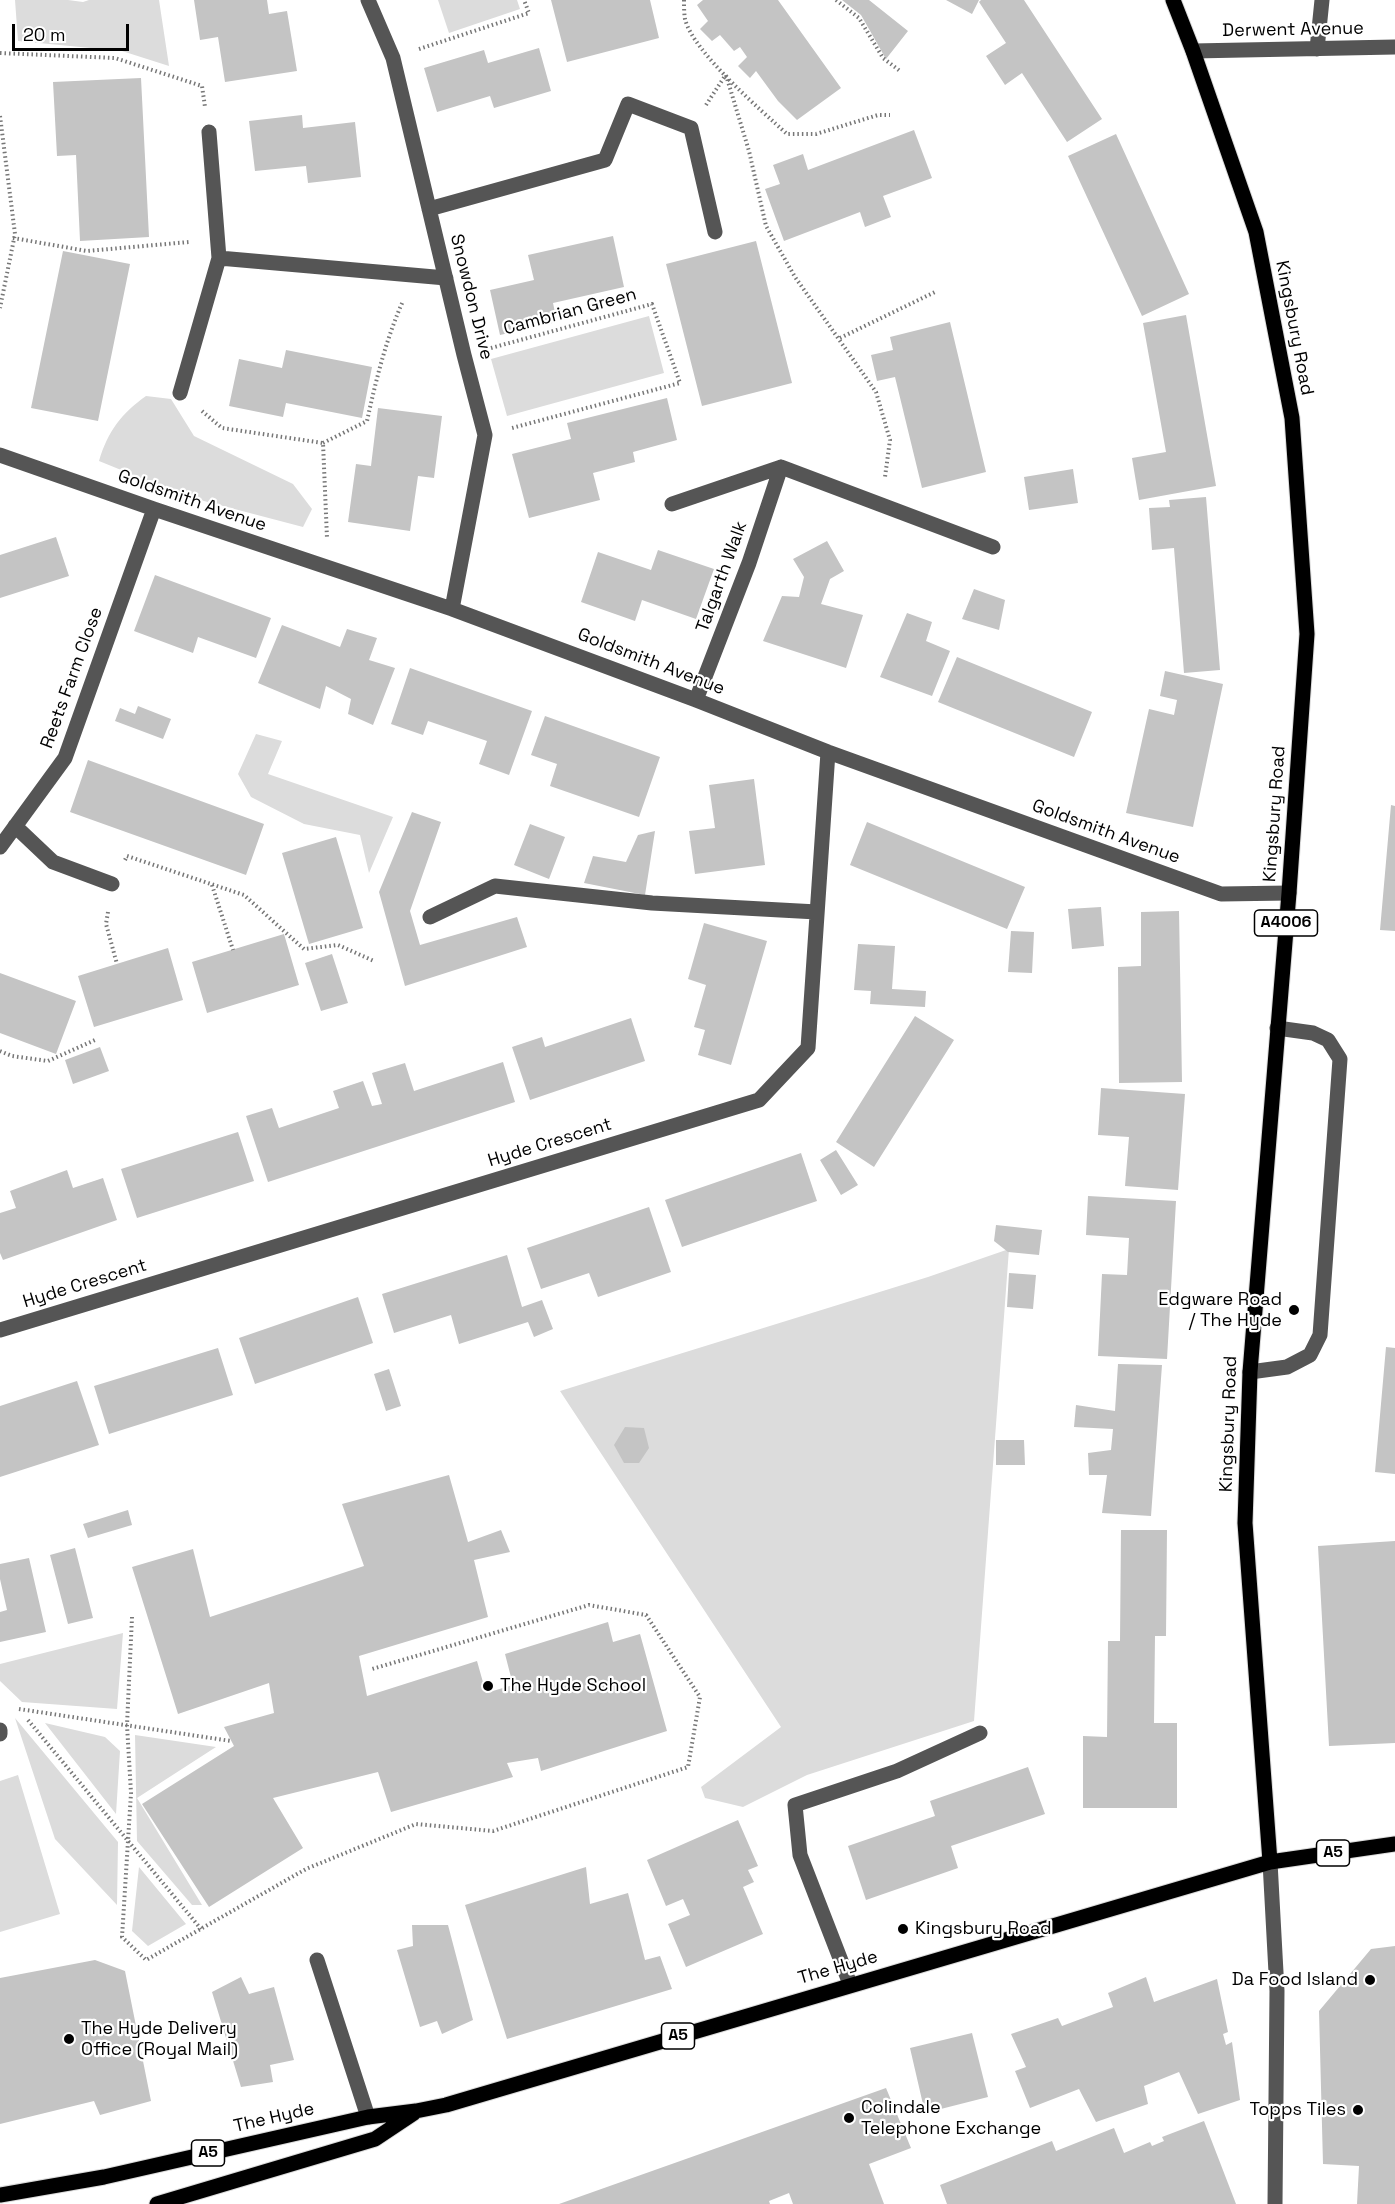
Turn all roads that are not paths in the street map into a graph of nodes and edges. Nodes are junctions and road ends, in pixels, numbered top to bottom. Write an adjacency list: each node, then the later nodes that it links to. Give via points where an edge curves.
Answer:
1 (368, 0): 8 (street, Snowdon Drive, via 393,58)
2 (1173, 0): 6 (main road, Kingsbury Road / A4006)
3 (1322, 0): 5 (street)
4 (1395, 47): 5 (street, Derwent Avenue)
5 (1317, 49): 6 (street, Derwent Avenue)
6 (1193, 51): 24 (main road, Kingsbury Road / A4006, via 1256,232 1292,418 1307,633)
7 (209, 132): 10 (street)
8 (429, 209): 9 (street, via 605,160 628,104 691,128); 11 (street, Snowdon Drive)
9 (715, 232)
10 (219, 258): 11 (street); 12 (street)
11 (446, 278): 18 (street, Snowdon Drive, via 486,435)
12 (180, 393)
13 (0, 455): 16 (street, Goldsmith Avenue)
14 (781, 467): 15 (street); 17 (street); 19 (street, Talgarth Walk)
15 (672, 504)
16 (154, 509): 18 (street, Goldsmith Avenue); 21 (street, Reets Farm Close, via 65,758)
17 (993, 546)
18 (452, 609): 19 (street, Goldsmith Avenue)
19 (696, 700): 20 (street, Goldsmith Avenue)
20 (828, 752): 24 (street, Goldsmith Avenue, via 1221,894); 25 (street, Hyde Crescent)
21 (15, 826): 22 (street, Reets Farm Close); 23 (street, via 53,862)
22 (0, 847)
23 (112, 884)
24 (1289, 893): 27 (main road, Kingsbury Road / A4006)
25 (817, 912): 26 (street, via 652,903 495,886); 28 (street, Hyde Crescent, via 808,1048 759,1100)
26 (430, 917)
27 (1277, 1028): 29 (main road, Kingsbury Road / A4006); 29 (street, via 1313,1033 1328,1040 1340,1059 1321,1323 1310,1355 1287,1367)
28 (0, 1330)
29 (1250, 1372): 32 (main road, Kingsbury Road / A4006, via 1245,1523)
30 (981, 1733): 34 (street, via 897,1771 795,1805 800,1855)
31 (1395, 1844): 32 (main road, A5)
32 (1270, 1862): 34 (main road, The Hyde / A5); 39 (street, via 1277,1991)
33 (317, 1960): 36 (street)
34 (850, 1984): 35 (main road, The Hyde / A5)
35 (416, 2111): 36 (main road, The Hyde / A5); 38 (main road, The Hyde / A5, via 375,2139)
36 (368, 2117): 37 (main road, The Hyde / A5, via 104,2177)
37 (0, 2195)
38 (157, 2204)
39 (1275, 2204)

